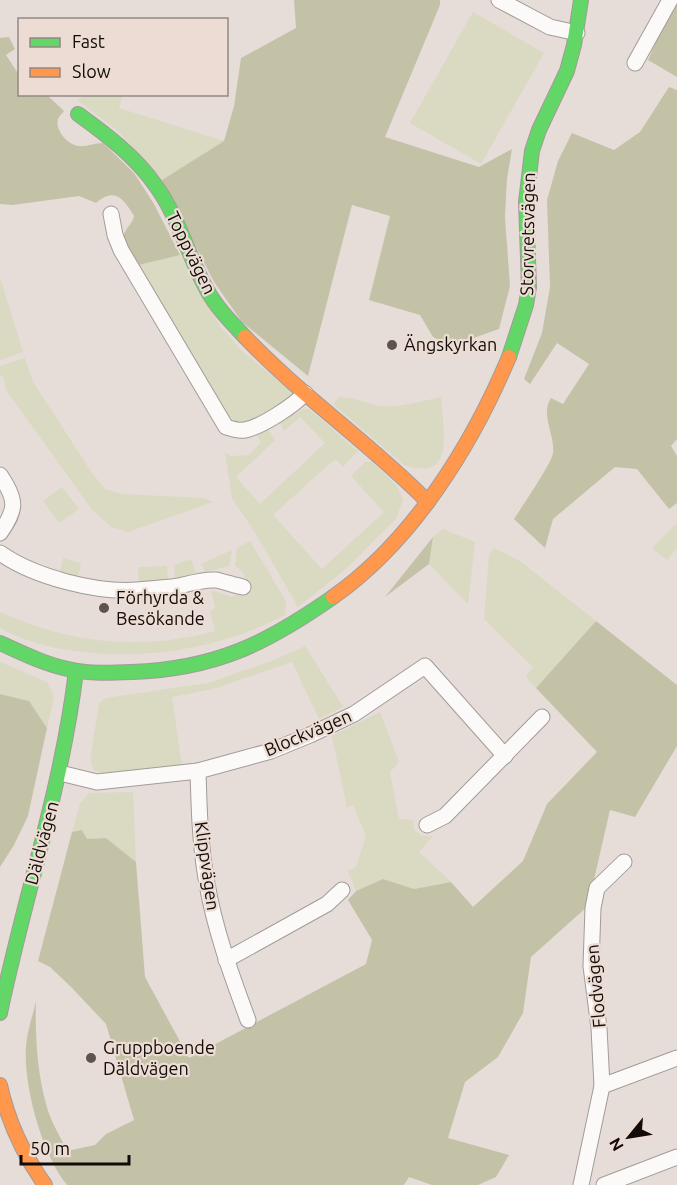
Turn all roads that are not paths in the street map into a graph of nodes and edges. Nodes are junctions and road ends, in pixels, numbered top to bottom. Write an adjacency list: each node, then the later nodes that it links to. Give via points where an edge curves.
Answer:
1 (499, 0): 4 (street, via 550,27)
2 (581, 0): 4 (street, Storvretsvägen)
3 (669, 0): 5 (street)
4 (577, 33): 10 (street, Storvretsvägen, via 566,72 532,147 529,163 525,200 530,279 527,303 491,398 459,460)
5 (635, 63)
6 (78, 114): 8 (street, Toppvägen, via 129,153 144,171 165,200 224,315)
7 (111, 214): 8 (street, via 121,250 226,427 246,430)
8 (305, 393): 10 (street, Toppvägen)
9 (0, 476): 11 (street, via 13,500 11,517)
10 (428, 502): 15 (street, Storvretsvägen, via 368,568 299,622 273,637 243,651 161,670)
11 (0, 533)
12 (0, 553): 13 (street, via 69,582 110,589 172,587 204,580)
13 (243, 587)
14 (0, 643): 15 (street, Storvretsvägen)
15 (76, 670): 19 (street, Däldvägen)
16 (542, 717): 17 (street)
17 (505, 756): 18 (street, Blockvägen, via 425,666 354,714 310,735 271,751); 20 (street, via 445,816)
18 (198, 771): 19 (street, Blockvägen, via 97,782); 23 (street, Klippvägen, via 204,870)
19 (60, 774): 24 (street, Däldvägen)
20 (427, 825)
21 (624, 862): 28 (street, Flodvägen, via 597,888 593,908 591,966)
22 (342, 890): 23 (street, via 327,904)
23 (226, 960): 25 (street, Klippvägen)
24 (0, 1013)
25 (248, 1020)
26 (677, 1058): 28 (street)
27 (0, 1085): 30 (street, via 18,1144)
28 (602, 1086): 31 (street, Flodvägen)
29 (677, 1157): 32 (street)
30 (45, 1185)
31 (581, 1185)
32 (604, 1185)

